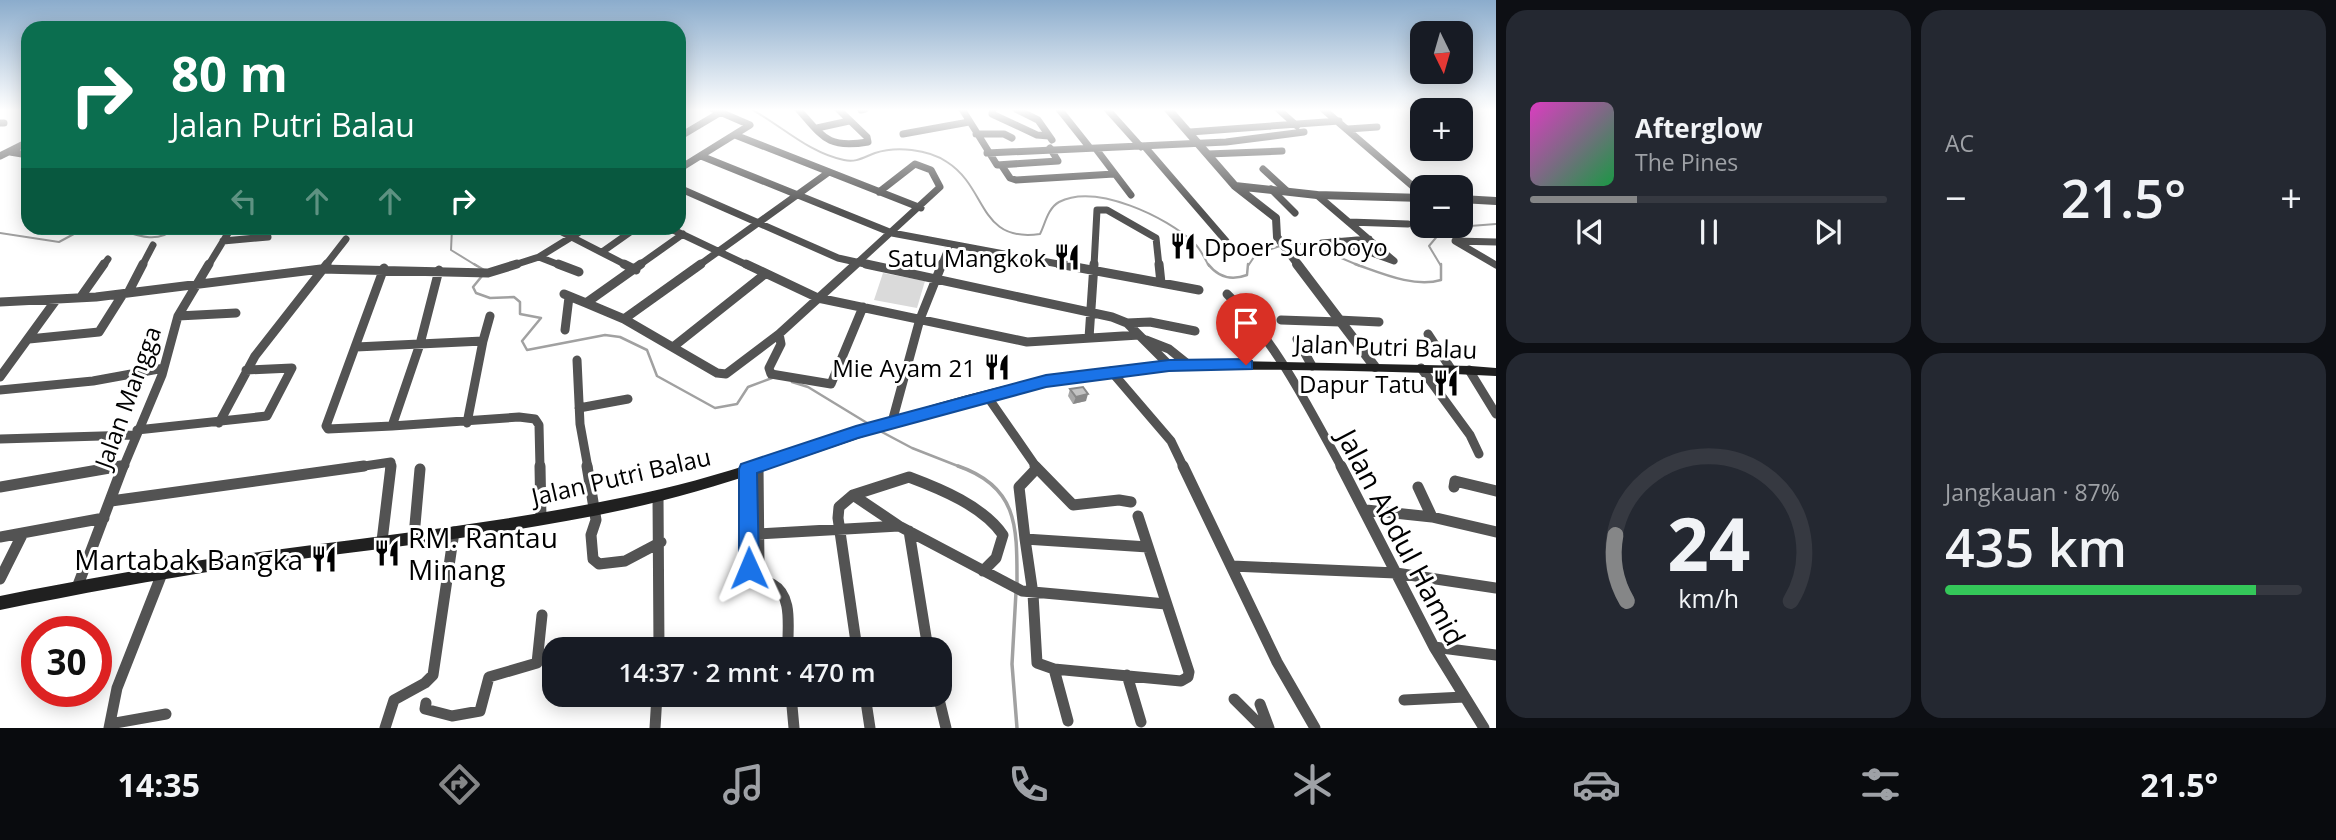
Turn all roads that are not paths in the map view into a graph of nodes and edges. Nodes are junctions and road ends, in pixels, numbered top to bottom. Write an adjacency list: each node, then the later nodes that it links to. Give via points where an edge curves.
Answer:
1 (722, 143): 22 (street)
2 (755, 143): 26 (street)
3 (831, 143): 4 (street)
4 (860, 143)
5 (981, 143): 18 (street)
6 (1052, 143): 14 (street)
7 (1089, 143): 15 (street)
8 (1139, 143): 13 (street)
9 (1213, 143): 11 (street)
10 (1361, 143): 28 (street)
11 (1199, 144): 13 (street); 20 (street)
12 (21, 146): 17 (street)
13 (1143, 147): 15 (street); 56 (street)
14 (1054, 148): 15 (street); 18 (street); 24 (street, via 1058,161)
15 (1093, 148): 27 (street)
16 (1282, 151): 20 (street)
17 (8, 152): 19 (street); 21 (street)
18 (987, 153): 24 (street)
19 (21, 154)
20 (1208, 154): 29 (street)
21 (0, 156)
22 (701, 156): 23 (street); 34 (street)
23 (686, 165)
24 (1002, 166): 27 (street, via 1016,180)
25 (1263, 169): 32 (street)
26 (829, 172): 33 (street); 34 (street)
27 (1114, 174): 35 (street)
28 (1410, 186)
29 (1235, 187): 30 (street); 93 (street, via 1276,218 1277,237)
30 (1271, 189): 32 (street); 41 (street)
31 (686, 191): 42 (street)
32 (1287, 191): 36 (street)
33 (879, 192): 40 (street); 40 (street, via 911,166 920,165 936,173 940,187)
34 (795, 195): 42 (street); 45 (street)
35 (1131, 195)
36 (1317, 195): 37 (street); 43 (street)
37 (1410, 197)
38 (1473, 200): 39 (street)
39 (1496, 201)
40 (921, 208): 45 (street)
41 (1295, 213)
42 (759, 222): 61 (street); 65 (street)
43 (1349, 222): 44 (street); 53 (street)
44 (1408, 224)
45 (892, 233): 59 (street); 65 (street)
46 (227, 235): 55 (street, Jalan Mangga)
47 (626, 235): 62 (street)
48 (682, 235): 70 (street)
49 (685, 235): 61 (street)
50 (572, 236): 62 (street); 63 (street)
51 (268, 237): 55 (street)
52 (346, 239): 68 (street)
53 (1369, 239): 57 (street); 57 (street, via 1394,261)
54 (1496, 239): 66 (street, via 1455,241)
55 (223, 241): 75 (street, Jalan Mangga)
56 (1226, 241)
57 (1339, 241): 58 (street)
58 (1322, 243)
59 (950, 244): 71 (street); 74 (street)
60 (153, 245): 78 (street)
61 (720, 251): 73 (street); 90 (street)
62 (602, 252): 70 (street)
63 (539, 257): 69 (street, via 484,273); 72 (street)
64 (108, 259): 81 (street)
65 (855, 263): 74 (street); 80 (street)
66 (1496, 265)
67 (384, 268): 68 (street); 69 (street); 106 (street)
68 (321, 269): 75 (street); 117 (street)
69 (439, 270): 105 (street)
70 (636, 270): 84 (street)
71 (1093, 271): 76 (street); 76 (street, via 1095,213 1105,209 1157,240); 86 (street)
72 (579, 272)
73 (765, 274): 80 (street); 107 (street)
74 (935, 278): 86 (street); 91 (street)
75 (198, 283): 78 (street); 88 (street, Jalan Mangga)
76 (1161, 283): 77 (street)
77 (1199, 290)
78 (126, 293): 81 (street); 102 (street, via 99,332)
79 (1227, 294): 111 (street, Jalan Abdul Hamid, via 1269,340)
80 (818, 298): 85 (street); 98 (street)
81 (80, 299): 82 (street)
82 (57, 300): 83 (street); 102 (street)
83 (0, 302)
84 (586, 303): 90 (street); 96 (street, via 566,295)
85 (863, 307): 91 (street); 98 (street, via 831,384 771,374 769,368 781,344)
86 (1091, 311): 95 (street); 101 (street)
87 (236, 313): 88 (street)
88 (178, 316): 114 (street, Jalan Mangga)
89 (490, 316): 104 (street)
90 (624, 319): 107 (street)
91 (920, 319): 101 (street, via 1027,342); 127 (street)
92 (1281, 320): 93 (street)
93 (1339, 321): 94 (street); 113 (street)
94 (1379, 321)
95 (1126, 323): 97 (street, via 1150,322); 100 (street)
96 (565, 330)
97 (1195, 331)
98 (779, 334): 107 (street, via 726,374)
99 (1428, 334): 116 (street)
100 (1141, 337): 101 (street); 109 (street); 110 (street, via 1160,344)
101 (1089, 338)
102 (29, 339): 121 (street)
103 (1297, 339): 112 (street)
104 (483, 341): 105 (street); 129 (street)
105 (420, 344): 106 (street); 130 (street)
106 (356, 347): 130 (street, via 327,426 340,430)
107 (673, 348)
108 (576, 360): 125 (street)
109 (1169, 365): 110 (main road, Jalan Putri Balau); 119 (main road, Jalan Putri Balau)
110 (1189, 365): 111 (main road, Jalan Putri Balau)
111 (1284, 366): 112 (main road, Jalan Putri Balau); 147 (street, Jalan Abdul Hamid)
112 (1312, 366): 113 (main road, Jalan Putri Balau)
113 (1375, 367): 115 (main road, Jalan Putri Balau)
114 (164, 368): 122 (street); 131 (street, Jalan Mangga)
115 (1421, 368): 116 (main road, Jalan Putri Balau); 133 (street)
116 (1451, 369): 118 (main road, Jalan Putri Balau)
117 (246, 370): 128 (street); 128 (street, via 292,368 270,414)
118 (1469, 370): 120 (main road, Jalan Putri Balau); 126 (street)
119 (1111, 371): 123 (main road, Jalan Putri Balau); 164 (street, via 1171,441)
120 (1495, 373)
121 (0, 377)
122 (0, 390)
123 (987, 396): 127 (main road, Jalan Putri Balau); 136 (street)
124 (628, 399): 125 (street)
125 (579, 408): 146 (street)
126 (1496, 414)
127 (892, 422): 135 (main road, Jalan Putri Balau)
128 (219, 423): 131 (street)
129 (467, 423): 130 (street); 151 (street, via 535,419)
130 (392, 426)
131 (136, 433): 132 (street); 134 (street, Jalan Mangga)
132 (0, 439)
133 (1479, 454)
134 (125, 465): 138 (street); 144 (street, Jalan Mangga)
135 (753, 467): 143 (main road, Jalan Putri Balau); 157 (street); 168 (street, via 749,568)
136 (1037, 468): 145 (street, via 1073,505); 160 (street, via 1019,487)
137 (420, 469): 158 (street)
138 (0, 487)
139 (1418, 487): 149 (street)
140 (1454, 487): 141 (street, via 1455,481)
141 (1496, 491)
142 (853, 495): 152 (street); 153 (street, via 839,507); 167 (street, via 909,477 976,511 998,525 1003,535)
143 (658, 496): 146 (main road, Jalan Putri Balau); 162 (street)
144 (111, 501): 150 (street, Jalan Mangga); 161 (street, via 391,461)
145 (1131, 502)
146 (595, 509): 151 (main road, Jalan Putri Balau); 162 (street, via 591,535 593,559 599,564 625,561)
147 (1366, 510): 149 (street); 166 (street, Jalan Abdul Hamid)
148 (1138, 516): 163 (street)
149 (1432, 517): 155 (street)
150 (104, 518): 156 (street); 170 (street, Jalan Mangga)
151 (541, 519): 154 (main road, Jalan Putri Balau)
152 (904, 529): 153 (street); 167 (street); 179 (street)
153 (841, 531): 157 (street); 178 (street)
154 (454, 532): 158 (main road, Jalan Putri Balau); 184 (street, via 435,667)
155 (1496, 532)
156 (23, 533): 159 (street); 169 (street)
157 (758, 534): 168 (street)
158 (414, 536): 161 (main road, Jalan Putri Balau)
159 (0, 537)
160 (1025, 538): 163 (street); 172 (street)
161 (383, 541): 165 (main road, Jalan Putri Balau)
162 (661, 542): 176 (street)
163 (1148, 547): 174 (street)
164 (1232, 566): 166 (street); 204 (street, via 1277,663)
165 (163, 570): 170 (main road, Jalan Putri Balau); 196 (street, via 117,688)
166 (1396, 573): 171 (street); 180 (street, Jalan Abdul Hamid)
167 (988, 574): 172 (street)
168 (755, 578): 177 (street, via 776,587 784,597)
169 (0, 579)
170 (78, 585): 173 (main road, Jalan Putri Balau)
171 (1496, 588)
172 (1028, 593): 174 (street); 182 (street, via 1035,660)
173 (0, 603)
174 (1166, 604): 183 (street, via 1188,677 1181,681)
175 (542, 615): 184 (street, via 537,663 489,677 480,711 468,716 437,715 425,709)
176 (659, 637)
177 (787, 637)
178 (855, 637)
179 (925, 637)
180 (1434, 647): 181 (street); 185 (street, Jalan Abdul Hamid)
181 (1496, 655)
182 (1054, 669): 183 (street); 194 (street)
183 (1127, 676): 195 (street)
184 (427, 693): 197 (street, via 399,695)
185 (1464, 697): 187 (street); 205 (street, Jalan Abdul Hamid)
186 (1234, 699): 202 (street)
187 (1404, 700)
188 (1260, 704): 203 (street)
189 (656, 707): 198 (street)
190 (792, 707): 199 (street)
191 (866, 707): 200 (street)
192 (941, 707): 201 (street)
193 (166, 714): 196 (street)
194 (1068, 721)
195 (1141, 722)
196 (109, 726)
197 (385, 728)
198 (655, 728)
199 (794, 728)
200 (870, 728)
201 (946, 728)
202 (1263, 728)
203 (1269, 728)
204 (1315, 728)
205 (1484, 728)

